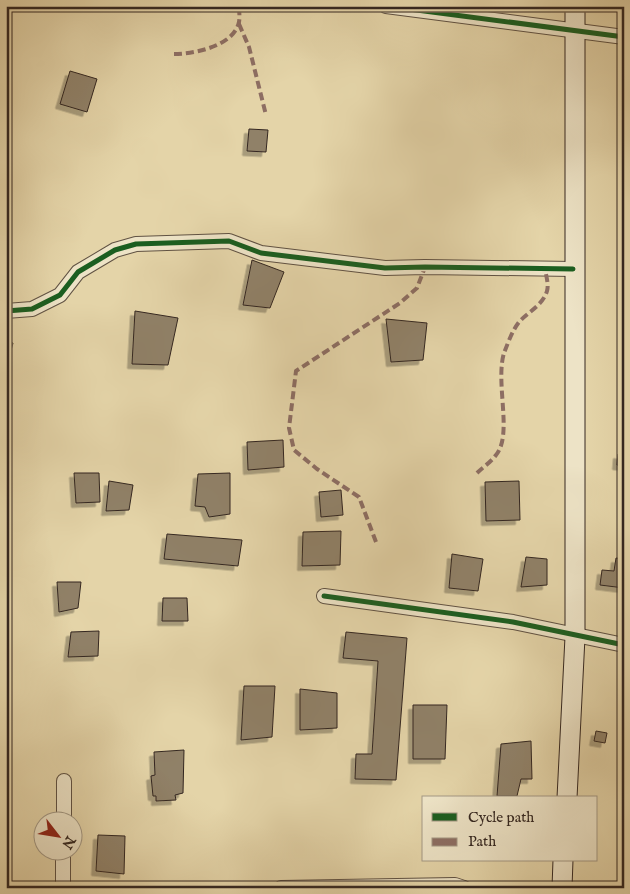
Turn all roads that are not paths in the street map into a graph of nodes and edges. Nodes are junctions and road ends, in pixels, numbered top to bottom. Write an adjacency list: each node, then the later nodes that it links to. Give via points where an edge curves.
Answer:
1 (386, 6): 3 (street)
2 (575, 6): 3 (main road)
3 (574, 30): 4 (street); 5 (main road)
4 (624, 37)
5 (573, 269): 6 (street, via 385,268 261,253 229,241 136,244 115,250 78,272 60,295 32,309); 8 (main road)
6 (6, 311)
7 (324, 596): 8 (street, via 513,622)
8 (575, 637): 9 (street); 11 (main road)
9 (624, 645)
10 (64, 780): 12 (street)
11 (567, 796)
12 (64, 812)
13 (63, 862): 15 (street)
14 (563, 862): 18 (main road)
15 (63, 888)
16 (281, 888): 17 (street, via 455,885)
17 (464, 888)
18 (562, 888)

